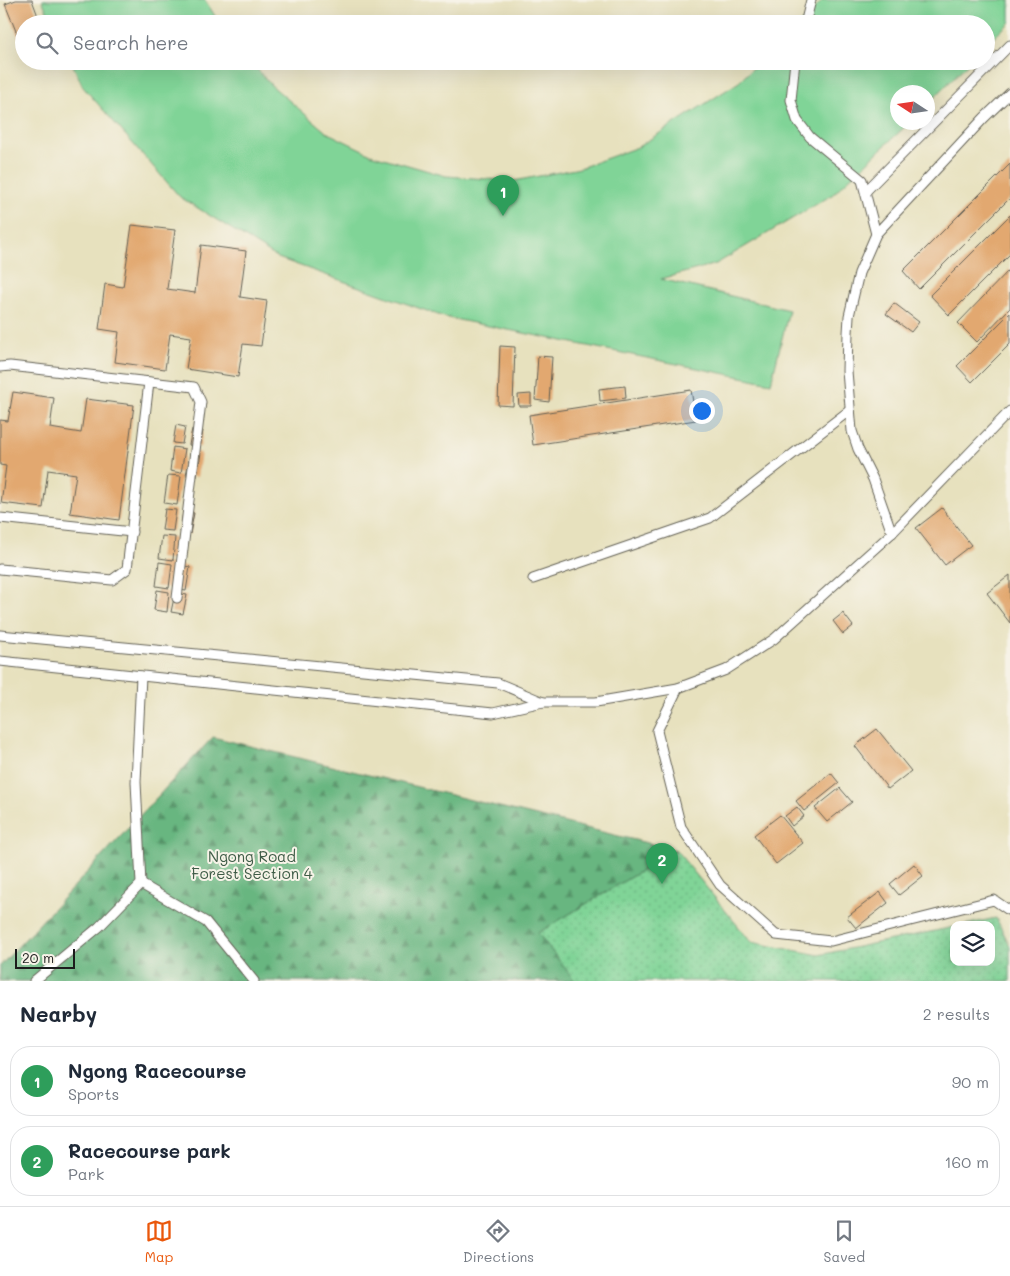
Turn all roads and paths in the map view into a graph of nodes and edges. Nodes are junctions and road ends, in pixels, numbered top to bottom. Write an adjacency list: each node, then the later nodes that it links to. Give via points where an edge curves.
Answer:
1 (812, 0): 2 (lane)
2 (808, 15)
3 (1010, 45): 4 (lane)
4 (995, 60)
5 (794, 70): 8 (lane, via 791,100 797,120 810,137 862,180)
6 (985, 70): 8 (lane)
7 (1010, 93): 9 (lane)
8 (866, 191): 9 (lane)
9 (876, 234): 12 (lane, via 859,273 849,316 847,371)
10 (0, 367): 11 (lane)
11 (150, 382): 15 (lane); 19 (lane, via 194,387 201,402)
12 (850, 410): 16 (lane, via 858,449 873,479); 18 (lane, via 710,518)
13 (1010, 411): 16 (lane)
14 (0, 518): 15 (lane)
15 (132, 532): 17 (lane, via 127,569 112,580)
16 (892, 533): 23 (lane, via 774,638 726,670)
17 (0, 569)
18 (534, 579)
19 (177, 598)
20 (0, 635): 24 (lane, via 498,683)
21 (0, 661): 22 (lane)
22 (141, 676): 24 (lane, via 493,713); 25 (lane, via 136,782)
23 (678, 688): 24 (lane, via 596,702); 26 (lane, via 657,731 681,827 720,885 776,935 831,941 994,900)
24 (543, 702)
25 (140, 884): 27 (lane, via 100,927); 28 (lane, via 206,922)
26 (1010, 911)
27 (34, 981)
28 (254, 981)

